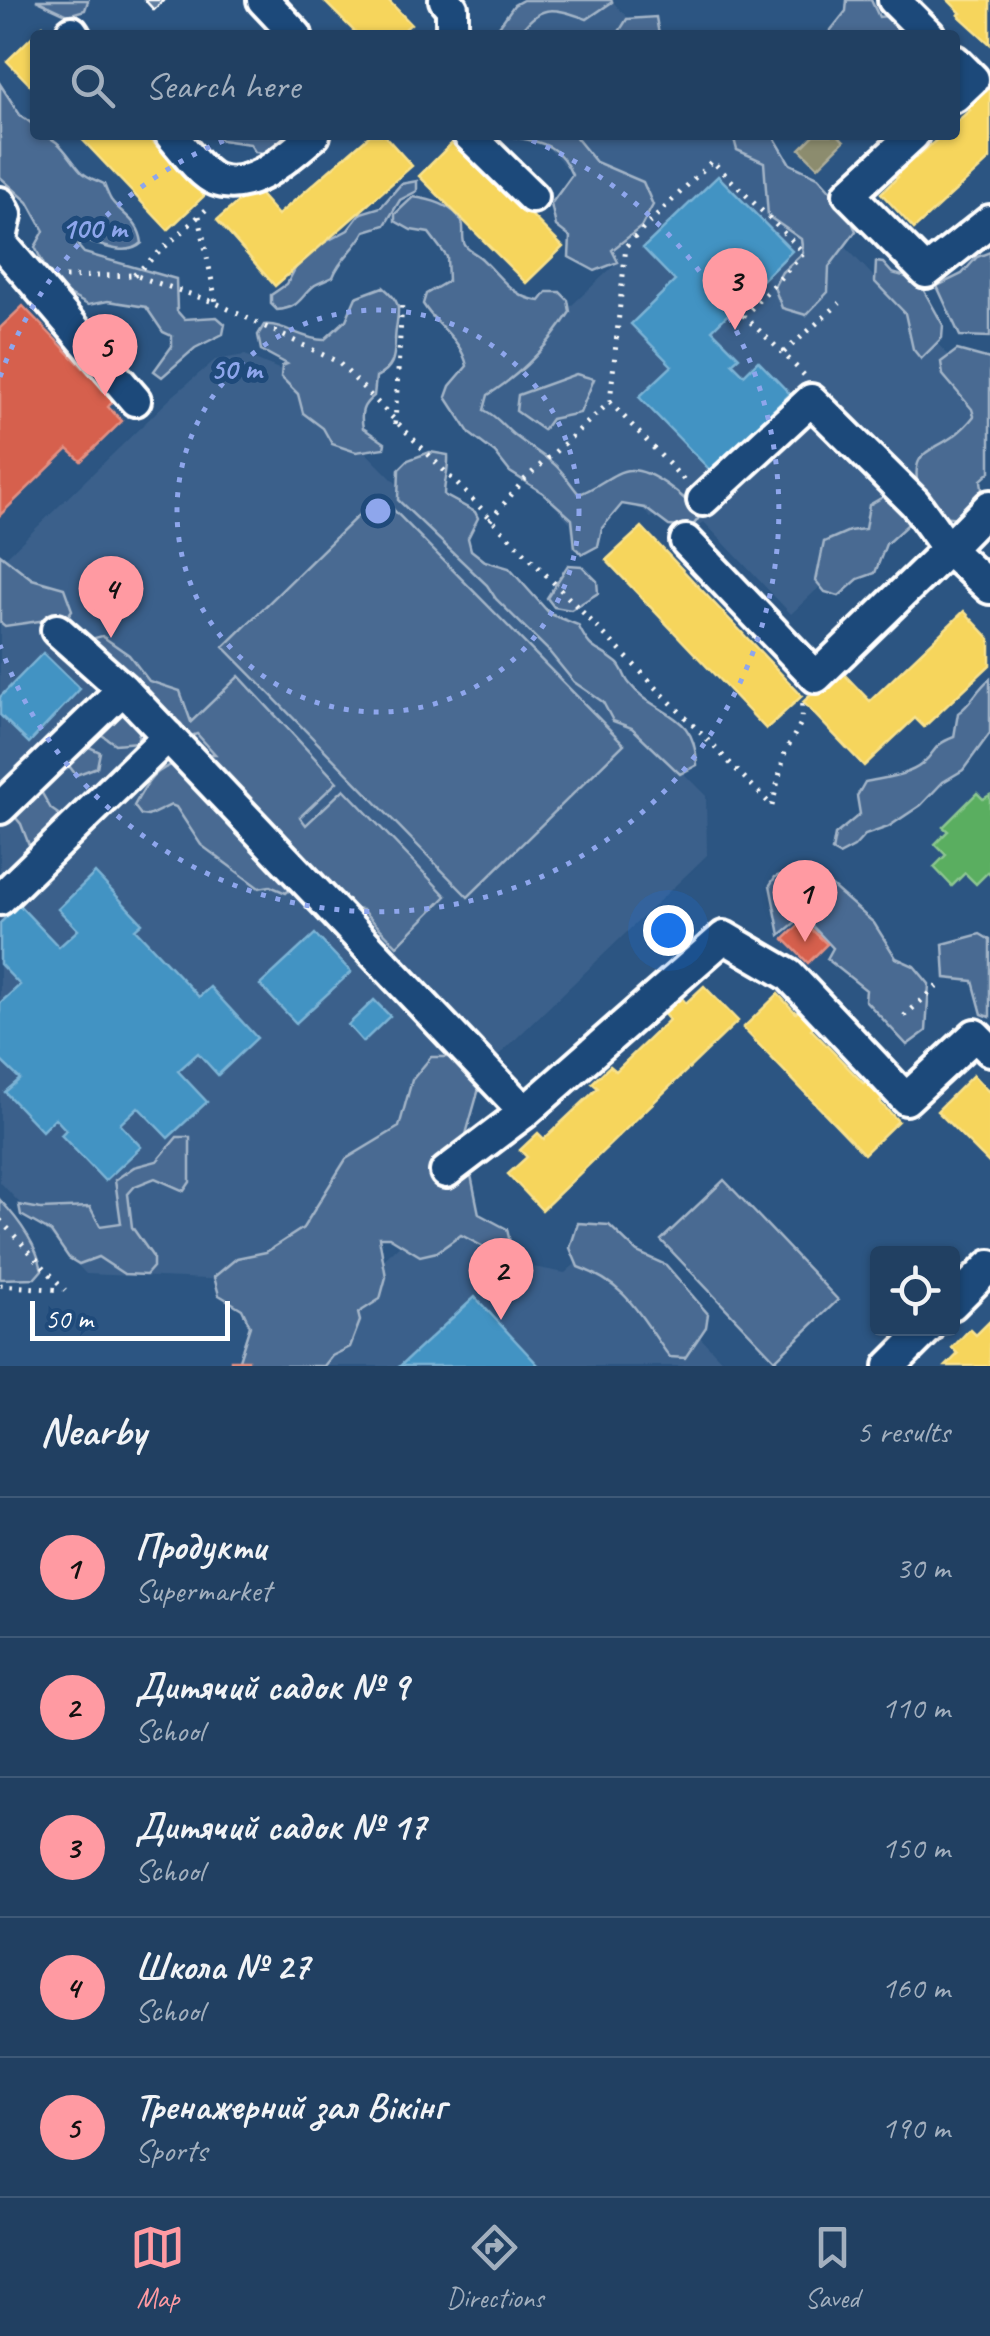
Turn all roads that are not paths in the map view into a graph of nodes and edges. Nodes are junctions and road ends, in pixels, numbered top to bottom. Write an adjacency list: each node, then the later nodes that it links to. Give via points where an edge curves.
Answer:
1 (263, 0): 4 (lane)
2 (445, 0): 5 (lane)
3 (894, 0): 6 (lane)
4 (291, 30)
5 (452, 30)
6 (924, 30)
7 (960, 66): 8 (lane, via 973,79)
8 (960, 91)
9 (175, 140): 10 (lane, via 214,180 237,183 274,168)
10 (308, 140)
11 (474, 140): 13 (lane)
12 (908, 140): 15 (lane, via 850,194 926,272)
13 (532, 198)
14 (0, 204): 16 (lane, via 6,215)
15 (990, 221)
16 (0, 243): 17 (lane)
17 (135, 400)
18 (695, 492): 21 (lane, via 812,400 915,502)
19 (990, 506): 21 (lane)
20 (686, 540): 21 (lane, via 816,677)
21 (948, 549): 22 (lane)
22 (990, 588)
23 (57, 630): 24 (lane)
24 (122, 689): 25 (lane); 26 (lane)
25 (168, 736): 27 (lane); 29 (lane)
26 (0, 808)
27 (0, 899)
28 (990, 1050): 29 (lane, via 975,1035 906,1099 788,975 724,937)
29 (525, 1112): 30 (lane)
30 (446, 1172)
31 (990, 1266): 32 (lane)
32 (960, 1296)
33 (920, 1336): 34 (lane)
34 (890, 1366)

